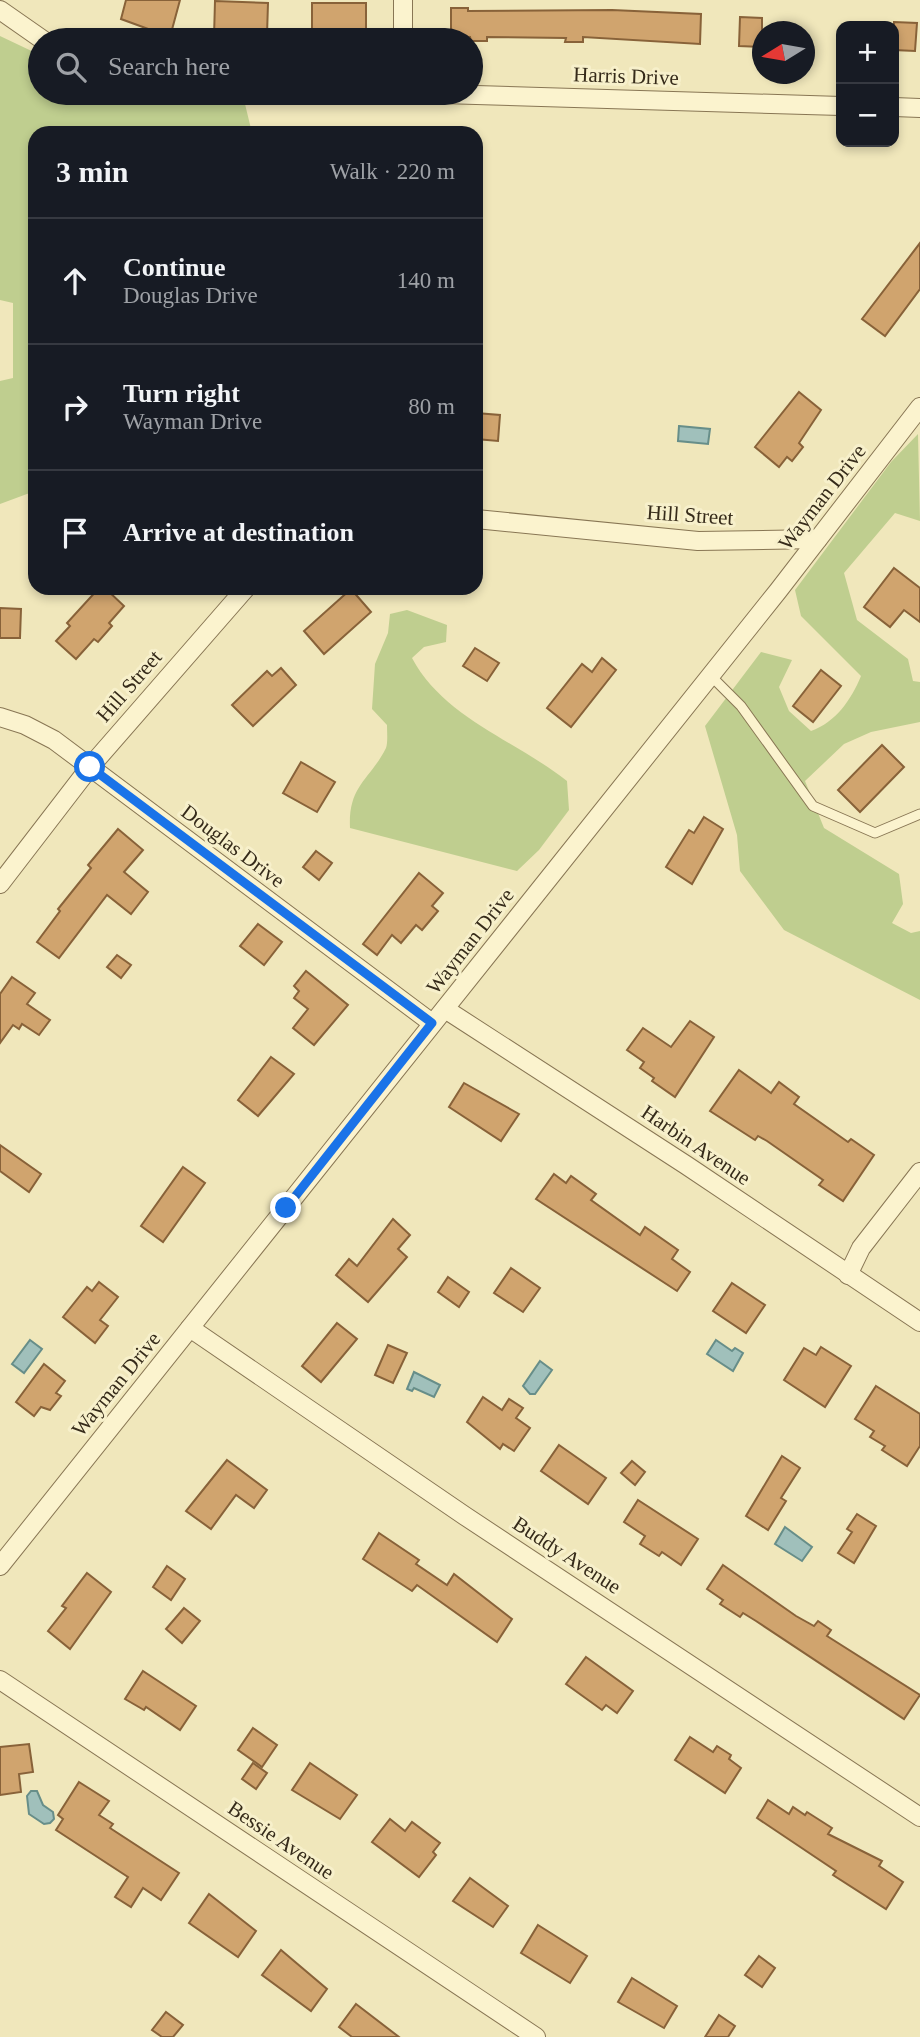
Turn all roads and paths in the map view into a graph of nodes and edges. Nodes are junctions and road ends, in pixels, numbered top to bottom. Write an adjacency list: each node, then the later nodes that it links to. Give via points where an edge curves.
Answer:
1 (403, 0): 3 (street)
2 (0, 10): 4 (street)
3 (403, 28)
4 (28, 30)
5 (483, 95): 6 (street, Harris Drive)
6 (836, 106)
7 (899, 107): 8 (street)
8 (920, 108)
9 (920, 407): 11 (street, Wayman Drive)
10 (483, 520): 11 (street, Hill Street, via 698,541)
11 (818, 539): 13 (street, Wayman Drive)
12 (240, 595): 15 (street, Hill Street)
13 (710, 675): 16 (lane, via 741,706 813,806 875,834); 18 (street, Wayman Drive)
14 (0, 717): 15 (street, Douglas Drive, via 54,740)
15 (90, 767): 17 (street, Hill Street); 19 (street, Douglas Drive)
16 (920, 814)
17 (0, 884)
18 (445, 1009): 19 (street, Wayman Drive); 21 (street, Harbin Avenue)
19 (432, 1023): 23 (street, Wayman Drive)
20 (920, 1172): 21 (street, via 861,1248)
21 (848, 1275): 22 (street, Harbin Avenue)
22 (920, 1322)
23 (191, 1328): 24 (street, Wayman Drive); 26 (street, Buddy Avenue)
24 (0, 1566)
25 (0, 1680): 27 (street, Bessie Avenue)
26 (920, 1817)
27 (536, 2037)

